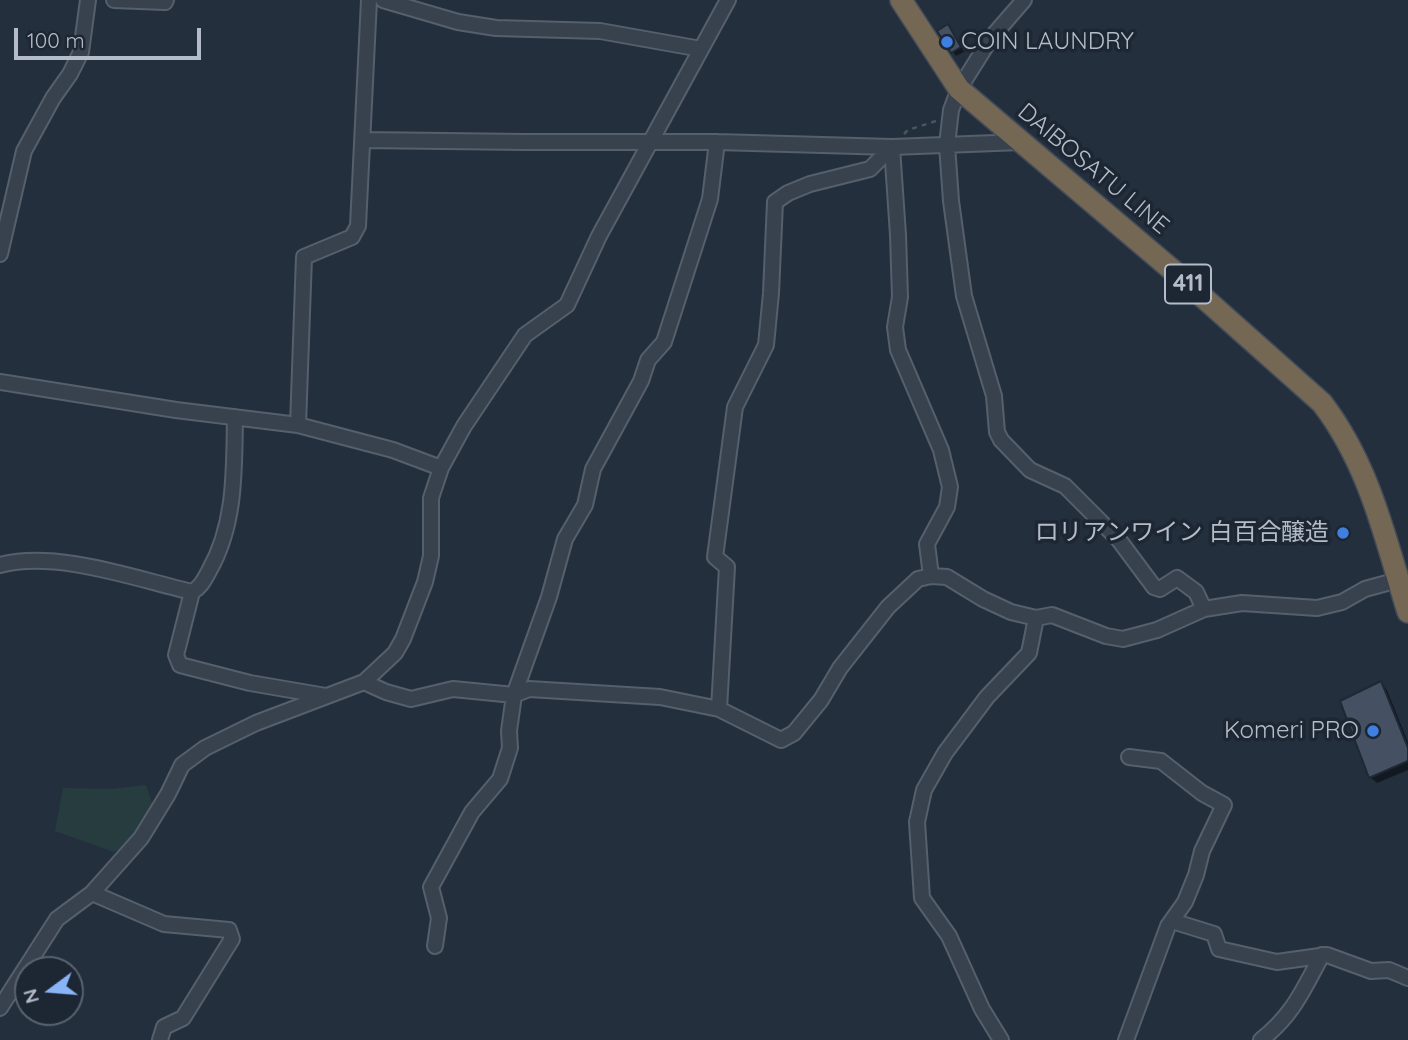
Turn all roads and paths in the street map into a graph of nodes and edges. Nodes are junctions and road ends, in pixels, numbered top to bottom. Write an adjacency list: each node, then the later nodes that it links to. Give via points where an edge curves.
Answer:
1 (88, 0): 18 (street, via 81,52 24,151)
2 (114, 0): 3 (street)
3 (166, 0)
4 (369, 0): 12 (street)
5 (383, 0): 9 (street, via 496,28 600,31)
6 (728, 0): 9 (street)
7 (901, 0): 10 (highway, DAIBOSATU LINE / 411)
8 (1024, 0): 10 (street, via 991,38)
9 (701, 49): 13 (street)
10 (959, 89): 11 (street); 15 (highway, DAIBOSATU LINE / 411)
11 (950, 117): 16 (street); 17 (path, via 908,130)
12 (363, 140): 13 (street); 21 (street, via 358,226 352,237 304,257)
13 (649, 142): 14 (street); 22 (street, via 567,305 525,334)
14 (717, 142): 17 (street); 31 (street, via 710,199 664,342 648,360 593,469)
15 (1021, 142): 16 (street); 25 (highway, DAIBOSATU LINE / 411, via 1322,403 1364,474)
16 (947, 145): 17 (street); 27 (street, via 964,296 994,396 1001,440 1030,470 1065,486 1119,540 1154,587 1160,589 1177,578 1196,592)
17 (892, 147): 24 (street, via 900,297 895,327 898,350 942,450 950,487 947,507 927,544); 33 (street, via 870,169 810,184 775,202 765,345 735,407 715,557 727,567)
18 (0, 254)
19 (0, 382): 20 (street)
20 (235, 417): 21 (street); 26 (street, via 234,489 221,550 200,588)
21 (298, 425): 22 (street)
22 (441, 468): 30 (street, via 431,498 431,556 425,582 395,653)
23 (0, 565): 26 (street, via 66,562)
24 (931, 576): 29 (street, via 947,577 1011,612); 33 (street, via 918,579 888,607 794,733 782,740)
25 (1398, 580): 27 (street, via 1317,608 1242,603); 28 (highway, DAIBOSATU LINE / 411)
26 (192, 592): 32 (street, via 176,655 180,665 250,684)
27 (1204, 609): 29 (street, via 1123,639 1052,615)
28 (1408, 612)
29 (1036, 618): 42 (street, via 1030,653 987,697 945,752 924,790 918,822 922,898 949,936)
30 (364, 681): 31 (street, via 411,699 453,689); 32 (street)
31 (514, 695): 33 (street, via 529,689 575,691 660,697); 37 (street, via 510,748 500,779 472,812 431,887 439,918)
32 (326, 696): 35 (street, via 256,723 182,765 141,838)
33 (719, 709)
34 (1129, 757): 36 (street, via 1160,761 1224,805 1185,902)
35 (92, 893): 40 (street, via 57,919); 41 (street, via 164,924 229,930 232,939 183,1018 164,1027)
36 (1171, 921): 38 (street, via 1214,934 1219,950 1277,962); 43 (street)
37 (435, 946)
38 (1322, 955): 39 (street); 44 (street, via 1293,1009)
39 (1408, 978)
40 (0, 1009)
41 (160, 1040)
42 (1001, 1040)
43 (1126, 1040)
44 (1261, 1040)

